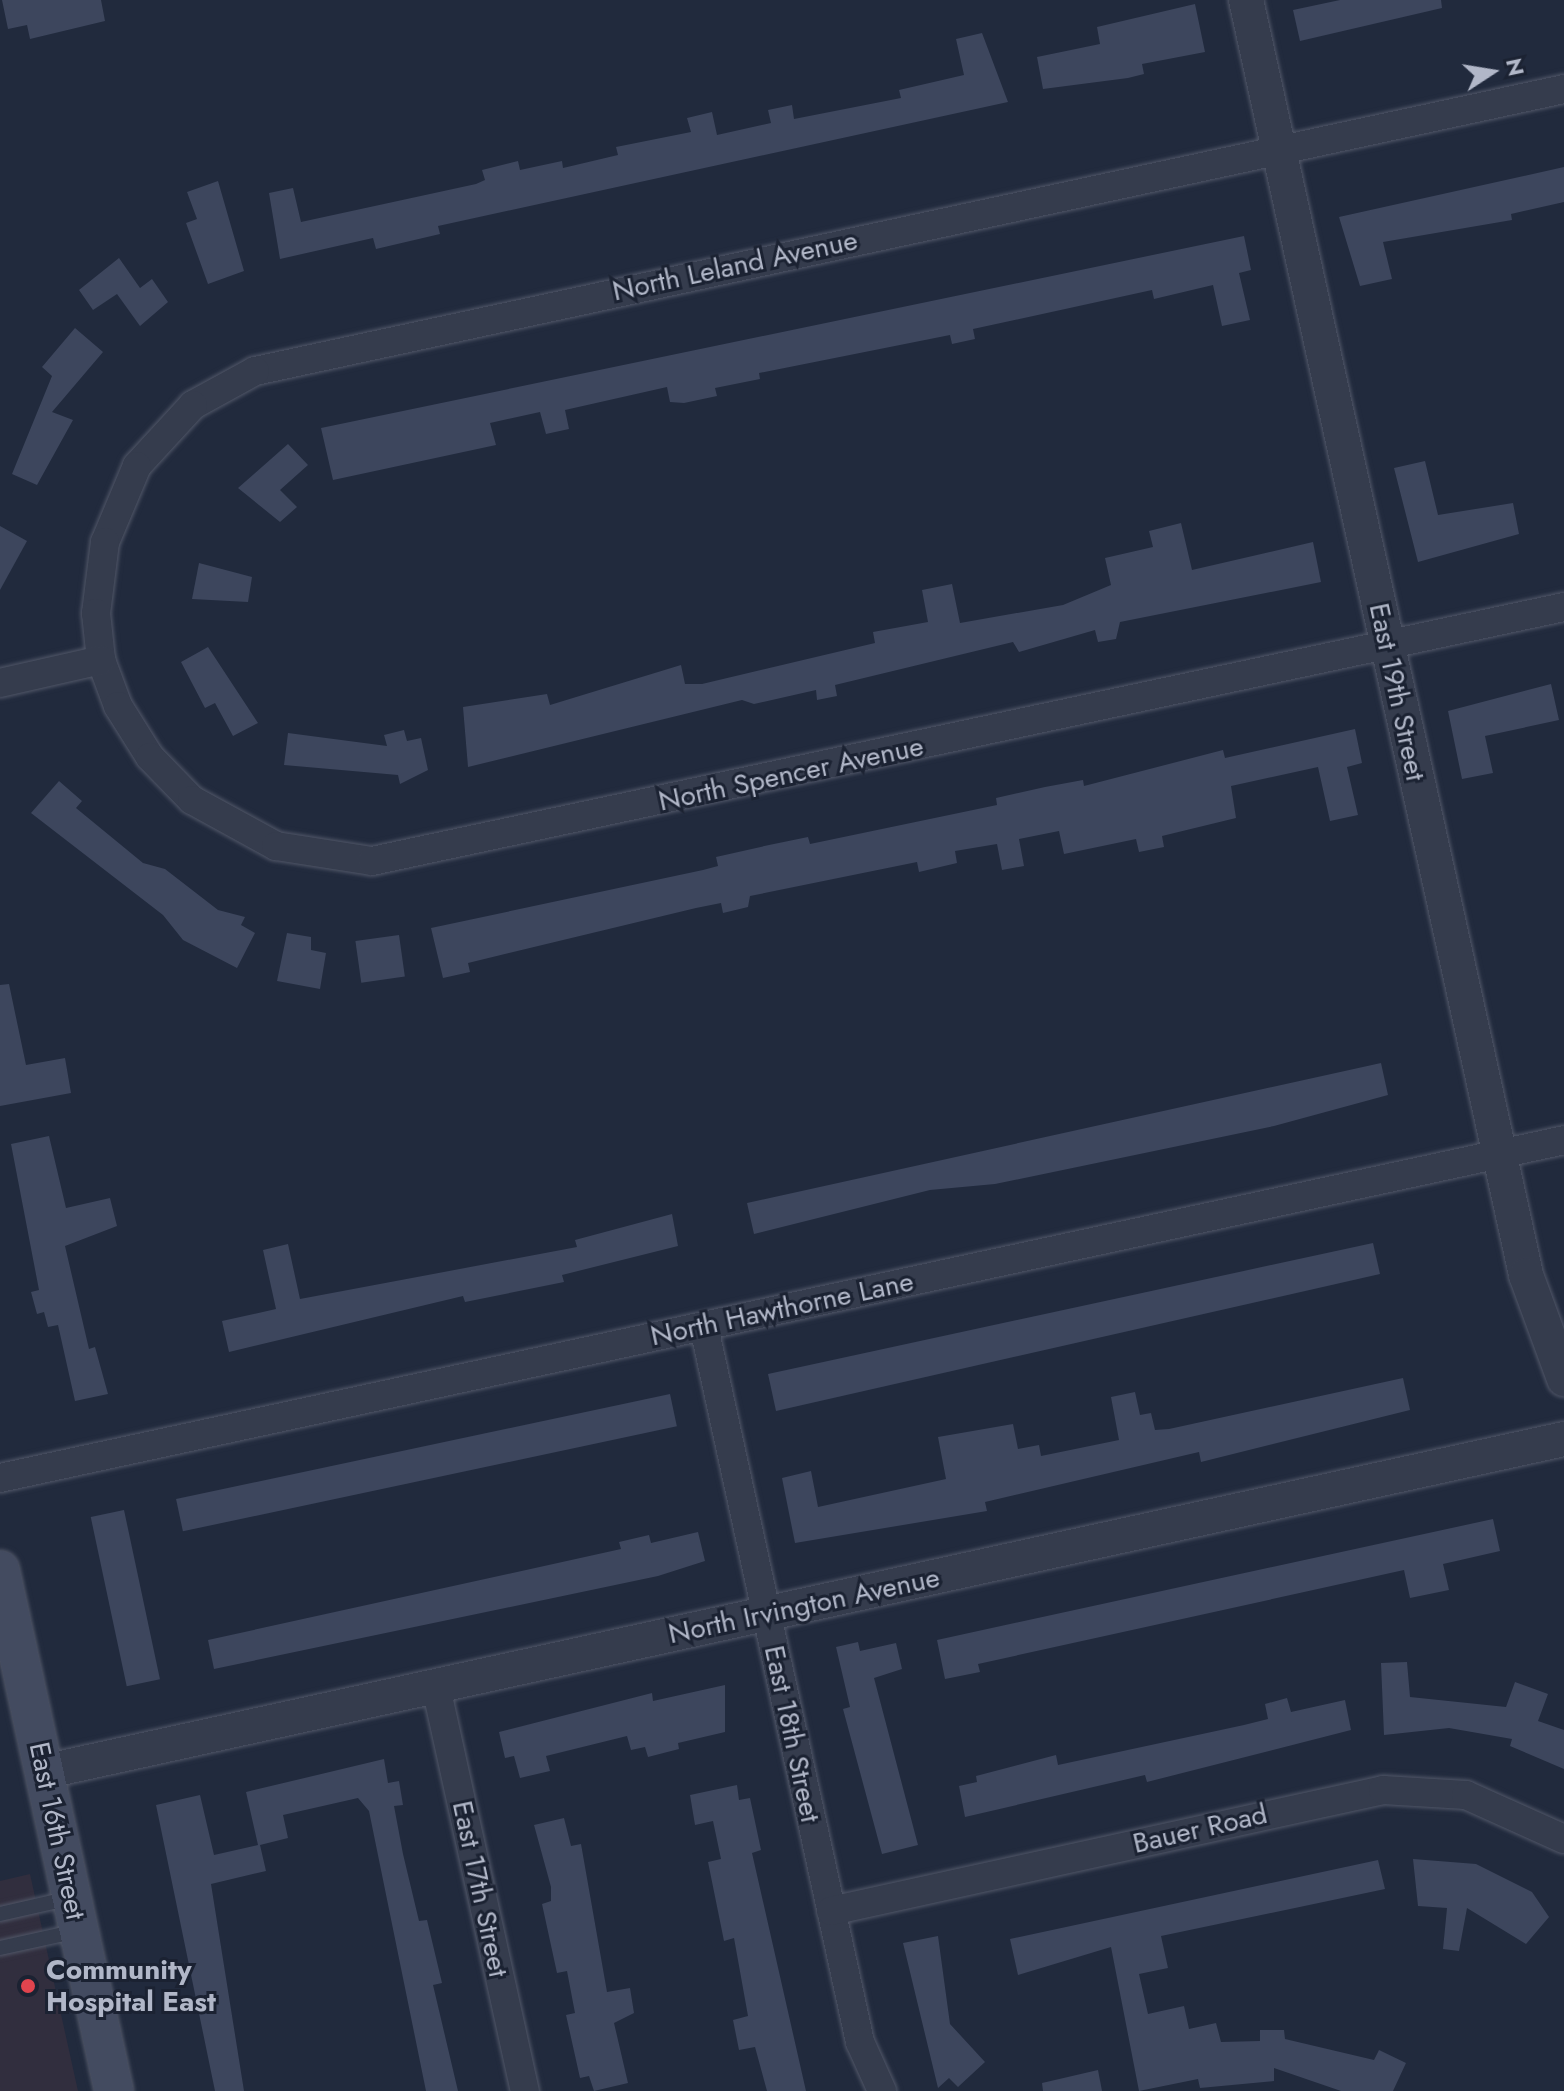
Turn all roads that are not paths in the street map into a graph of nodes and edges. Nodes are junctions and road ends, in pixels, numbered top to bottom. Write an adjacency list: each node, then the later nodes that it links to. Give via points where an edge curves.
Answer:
1 (1246, 0): 3 (street, East 19th Street)
2 (1564, 89): 3 (street, North Leland Avenue)
3 (1277, 148): 5 (street, East 19th Street); 6 (street, North Leland Avenue, via 244,375 175,420 119,497 98,584)
4 (1564, 607): 5 (street, North Spencer Avenue)
5 (1387, 646): 6 (street, North Spencer Avenue, via 372,861 276,846 192,800 136,737); 9 (street, East 19th Street)
6 (101, 660): 7 (street)
7 (0, 683)
8 (1564, 1140): 9 (street, North Hawthorne Lane)
9 (1500, 1154): 10 (street, North Hawthorne Lane); 11 (street, East 19th Street, via 1526,1275)
10 (704, 1327): 13 (street, North Hawthorne Lane); 15 (street, East 18th Street)
11 (1564, 1379)
12 (1564, 1439): 15 (street, North Irvington Avenue)
13 (0, 1478)
14 (0, 1570): 16 (main road, East 16th Street)
15 (766, 1614): 17 (street, North Irvington Avenue); 20 (street, East 18th Street)
16 (11, 1676): 18 (main road, East 16th Street)
17 (436, 1687): 18 (street, North Irvington Avenue); 25 (street, East 17th Street)
18 (43, 1772): 22 (main road, East 16th Street)
19 (1564, 1839): 20 (street, Bauer Road, via 1466,1795 1383,1790)
20 (831, 1911): 26 (street, East 18th Street, via 860,2042)
21 (0, 1914): 22 (lane)
22 (75, 1914): 23 (lane); 24 (main road, East 16th Street)
23 (0, 1948)
24 (114, 2091)
25 (525, 2091)
26 (882, 2091)

